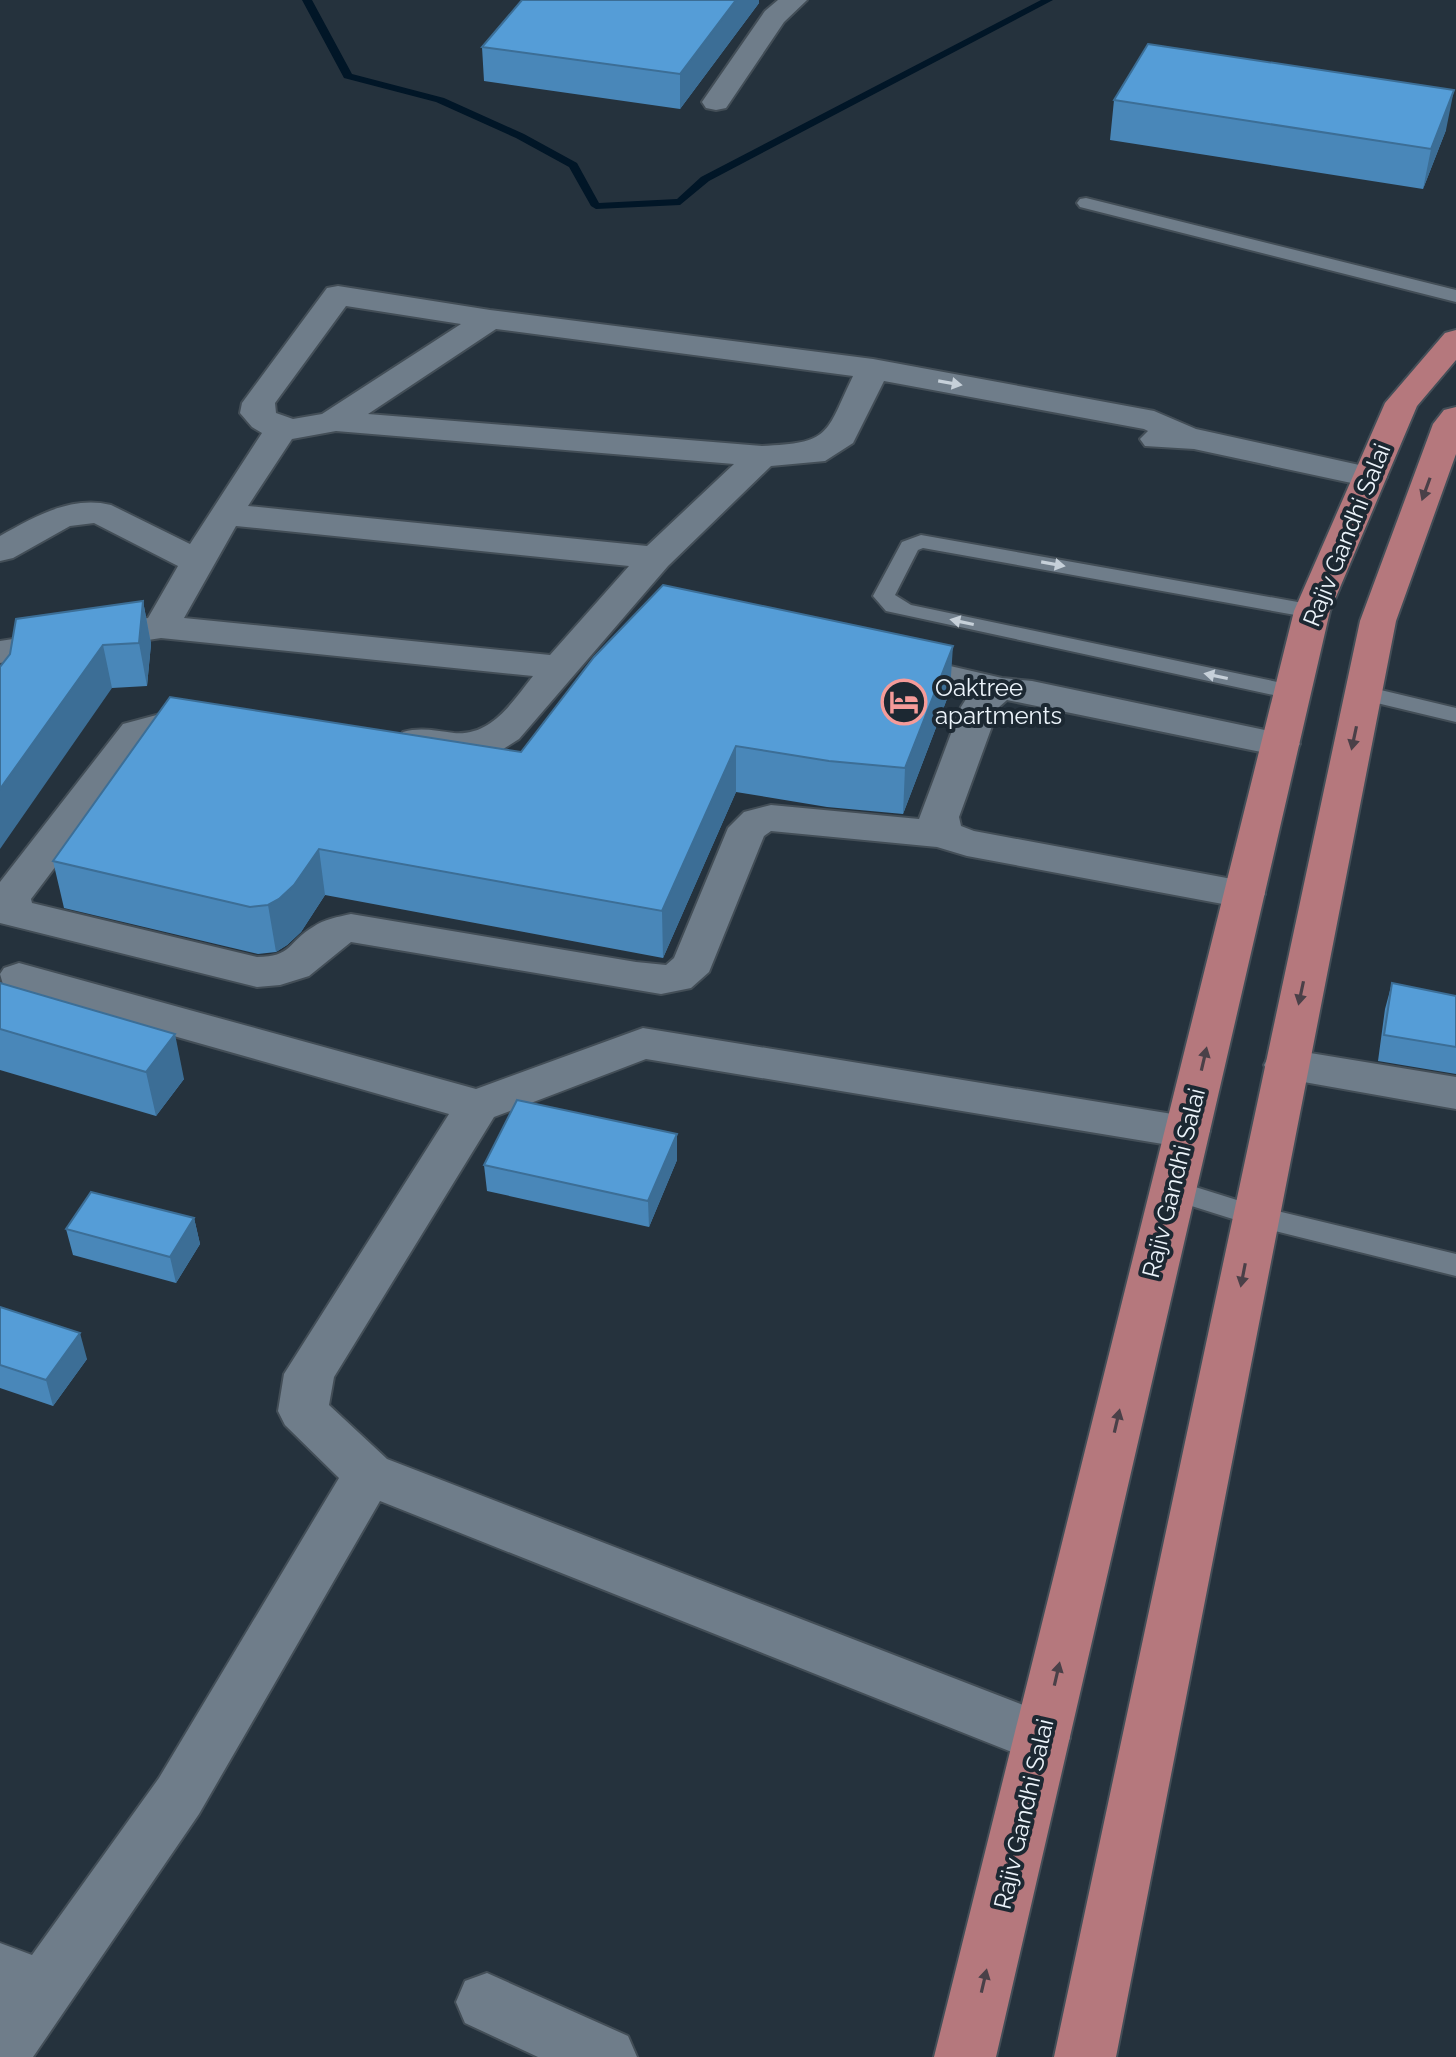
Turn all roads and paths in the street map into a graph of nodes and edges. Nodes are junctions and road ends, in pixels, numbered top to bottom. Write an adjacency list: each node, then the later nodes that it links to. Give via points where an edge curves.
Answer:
1 (794, 0): 2 (street, via 774,17)
2 (716, 102)
3 (1086, 203): 4 (lane)
4 (1456, 296)
5 (490, 319): 7 (street); 9 (street); 10 (street, via 338,295 259,403 261,420)
6 (1456, 340): 12 (main road, Rajiv Gandhi Salai, via 1402,403)
7 (868, 381): 11 (street, via 841,436 813,454); 12 (street, via 1138,440 1187,438)
8 (1456, 417): 25 (main road, one-way to 25, via 1378,621)
9 (334, 421): 10 (street, via 316,428); 11 (street)
10 (282, 428): 13 (street)
11 (762, 456): 15 (street)
12 (1370, 477): 17 (main road, Rajiv Gandhi Salai)
13 (225, 514): 15 (street); 16 (street)
14 (0, 550): 16 (street, via 61,517 99,512)
15 (655, 558): 22 (street)
16 (198, 562): 19 (street)
17 (1312, 611): 24 (main road, Rajiv Gandhi Salai); 24 (lane, one-way to 17, via 905,610 884,596 909,546 921,541)
18 (651, 616): 22 (street, via 500,777 475,778 379,749 489,742 502,735)
19 (161, 627): 20 (street); 22 (street)
20 (0, 652)
21 (859, 656): 23 (street)
22 (560, 667)
23 (997, 688): 28 (street); 29 (street, via 980,707 939,817)
24 (1292, 692): 28 (main road, Rajiv Gandhi Salai)
25 (1364, 693): 27 (lane); 32 (main road, one-way to 32)
26 (176, 713): 29 (street, via 240,729 164,725 137,732 10,898 12,912 257,972 297,965 325,936 351,928 636,977 675,979 687,974 694,962 744,836 758,821 787,819)
27 (1456, 715)
28 (1280, 744): 30 (main road, Rajiv Gandhi Salai)
29 (942, 834): 30 (street)
30 (1244, 894): 35 (main road, Rajiv Gandhi Salai, one-way to 30)
31 (19, 978): 34 (street)
32 (1286, 1065): 33 (street); 37 (main road)
33 (1456, 1093)
34 (478, 1106): 35 (street, via 643,1043); 39 (street, via 309,1374 303,1411)
35 (1187, 1131): 36 (main road, Rajiv Gandhi Salai)
36 (1173, 1190): 37 (lane); 40 (main road, Rajiv Gandhi Salai, one-way to 36)
37 (1255, 1216): 38 (lane); 46 (main road, one-way to 46)
38 (1456, 1265)
39 (369, 1474): 40 (street); 41 (street, via 179,1796)
40 (1042, 1738): 45 (main road, Rajiv Gandhi Salai, one-way to 40)
41 (22, 1981): 43 (street)
42 (487, 2002): 44 (street)
43 (0, 2052)
44 (606, 2057)
45 (965, 2057)
46 (1085, 2057)

